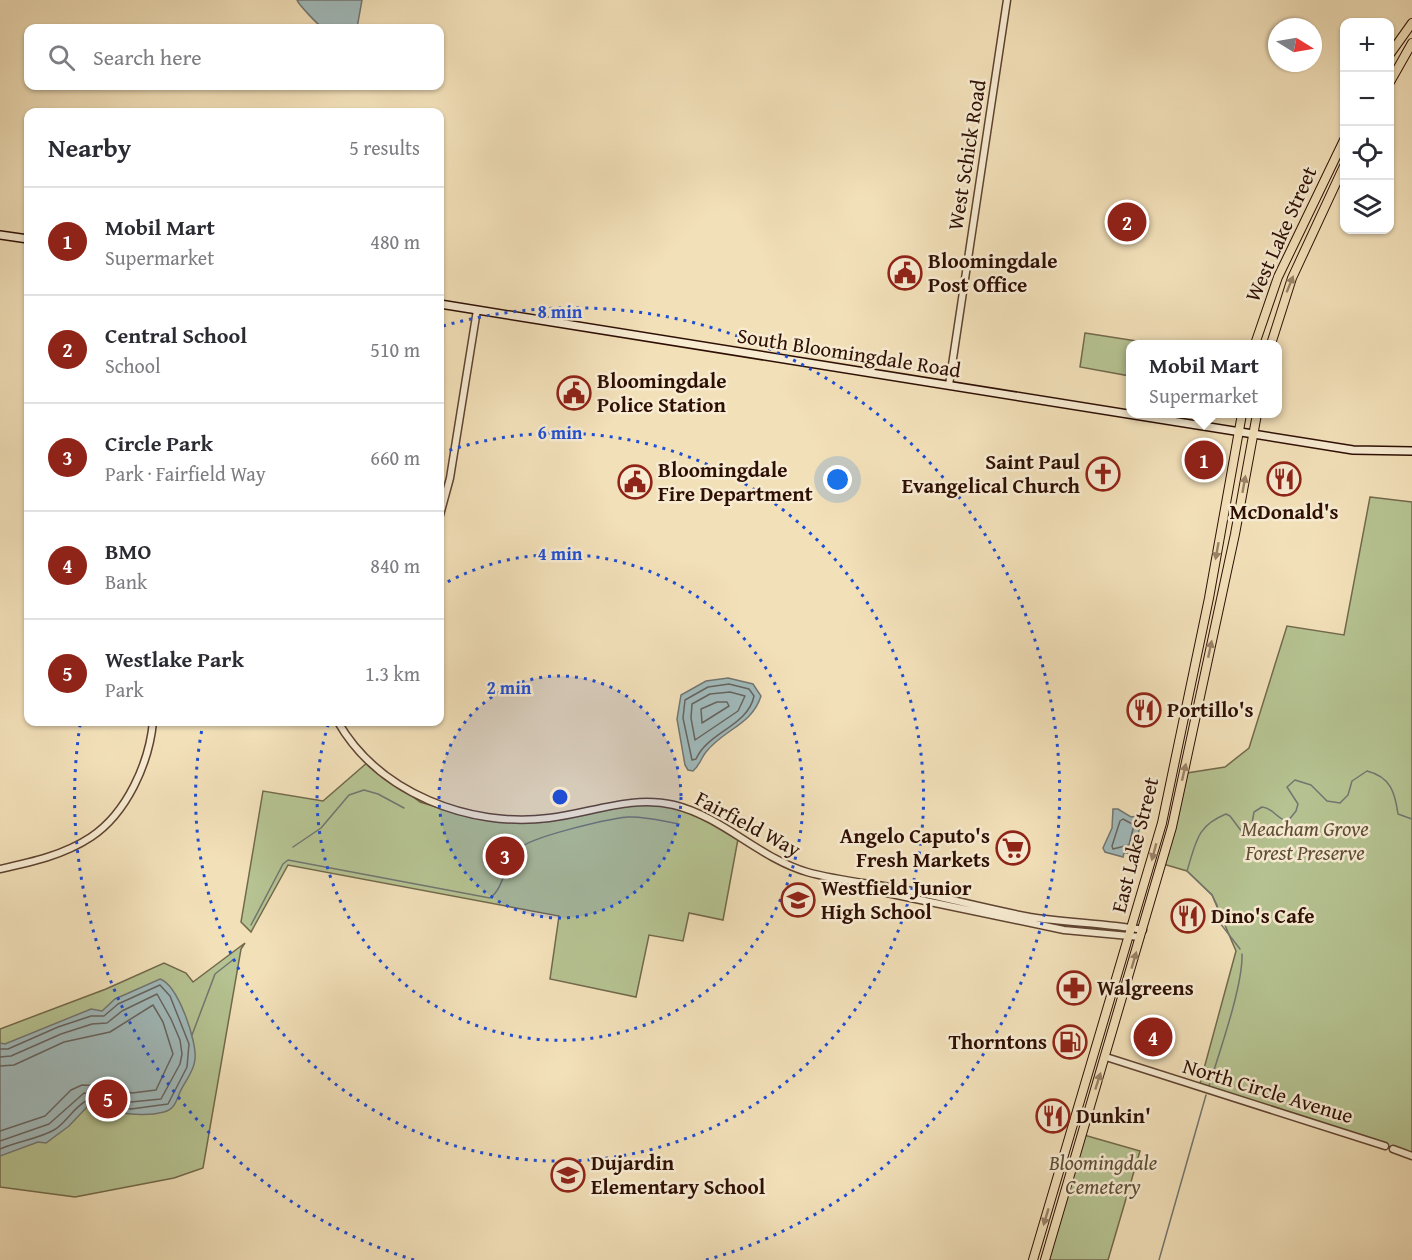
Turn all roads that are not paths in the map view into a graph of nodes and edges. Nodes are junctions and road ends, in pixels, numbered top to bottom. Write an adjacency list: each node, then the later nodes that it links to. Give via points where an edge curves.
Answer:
1 (1008, 0): 14 (street, West Schick Road)
2 (1412, 23): 4 (main road)
3 (1412, 43): 5 (main road)
4 (1394, 47)
5 (1394, 74)
6 (1340, 148): 12 (main road, West Lake Street, via 1278,277)
7 (1340, 175): 13 (main road, West Lake Street, one-way to 7, via 1292,278)
8 (0, 235): 9 (main road)
9 (24, 238)
10 (444, 305): 11 (main road, South Bloomingdale Road)
11 (477, 310): 14 (main road, South Bloomingdale Road); 22 (street)
12 (1257, 340)
13 (1273, 340)
14 (949, 386): 15 (main road, South Bloomingdale Road)
15 (1126, 413)
16 (1155, 418): 19 (main road, South Bloomingdale Road)
17 (1241, 418): 19 (main road)
18 (1256, 418): 20 (main road)
19 (1239, 431): 20 (main road, South Bloomingdale Road); 23 (main road, East Lake Street, one-way to 23)
20 (1253, 434): 21 (main road, South Bloomingdale Road, via 1363,451); 24 (main road, East Lake Street, one-way to 20)
21 (1412, 451)
22 (444, 501)
23 (1209, 598): 24 (main road); 28 (main road, East Lake Street, one-way to 28, via 1162,823)
24 (1217, 617): 29 (main road, East Lake Street, one-way to 24, via 1172,827)
25 (152, 726): 27 (street, via 134,785 105,824 92,836 51,856)
26 (340, 726): 28 (street, Fairfield Way, via 369,761 397,782 455,811 522,820 642,801 671,804 704,816 787,865 822,876 1027,922)
27 (0, 869)
28 (1131, 932): 29 (street, Fairfield Way); 34 (main road, East Lake Street, one-way to 34)
29 (1142, 933): 30 (main road, East Lake Street, one-way to 29)
30 (1106, 1057): 31 (street, North Circle Avenue); 35 (main road, East Lake Street, one-way to 30)
31 (1385, 1146)
32 (1393, 1149): 33 (street)
33 (1412, 1156)
34 (1033, 1260)
35 (1045, 1260)

